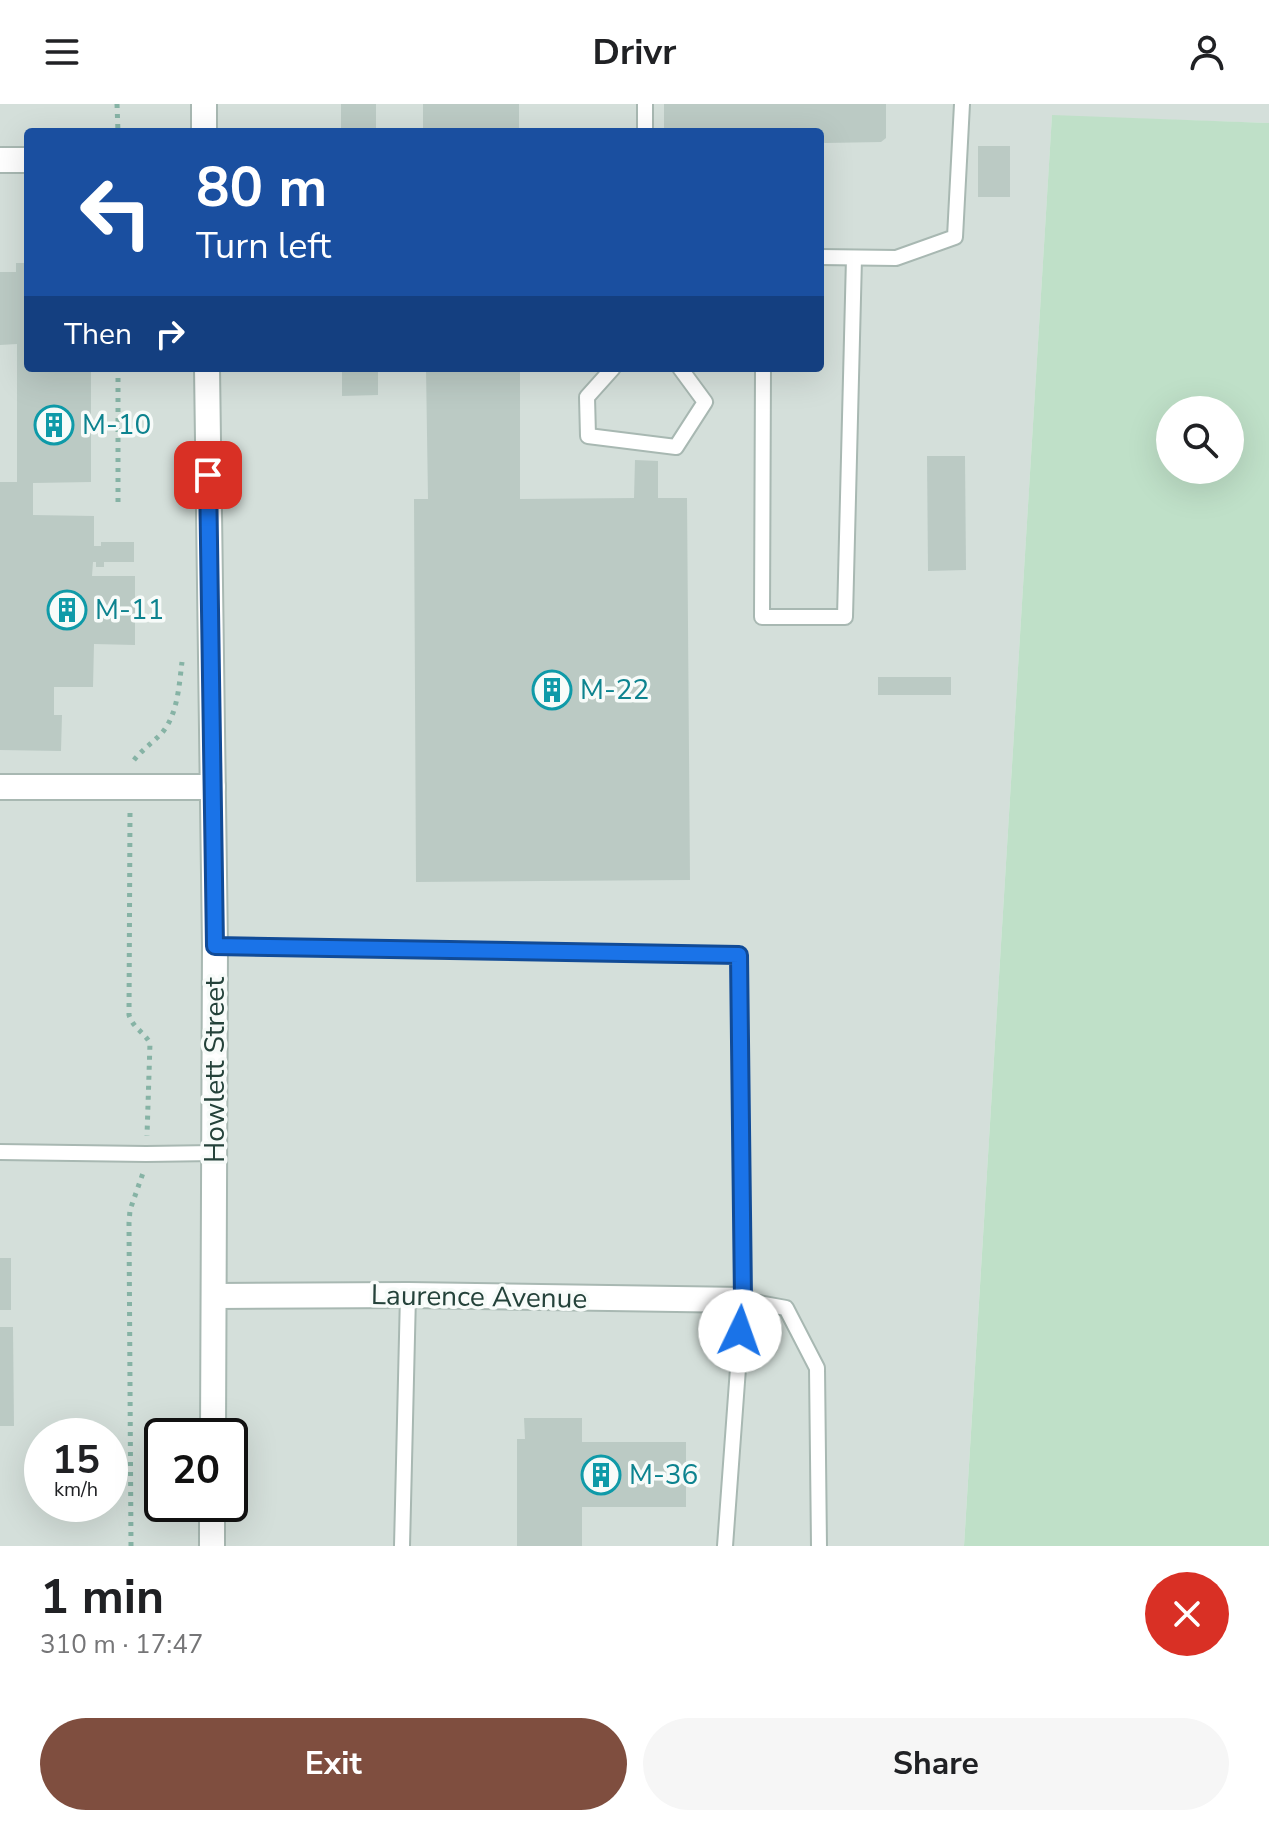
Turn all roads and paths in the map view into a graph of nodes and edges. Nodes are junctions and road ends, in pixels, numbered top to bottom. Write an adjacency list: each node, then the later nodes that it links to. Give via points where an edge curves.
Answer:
1 (117, 104): 5 (path)
2 (204, 104): 6 (street)
3 (645, 104): 7 (lane)
4 (962, 104): 11 (lane, via 955,237 896,258)
5 (118, 128)
6 (204, 128)
7 (645, 128)
8 (0, 160): 9 (street)
9 (24, 160)
10 (824, 257): 11 (lane)
11 (854, 258): 16 (lane, via 845,617 762,617)
12 (118, 372): 17 (path)
13 (207, 372): 21 (street, Howlett Street)
14 (609, 372): 15 (lane, via 587,397 588,436 676,447 705,402)
15 (683, 372)
16 (763, 372)
17 (118, 502)
18 (183, 660): 20 (path, via 168,725 133,762)
19 (0, 787): 20 (street)
20 (130, 787): 21 (street); 25 (path, via 129,1015 150,1043)
21 (213, 787): 22 (street, Howlett Street)
22 (215, 946): 24 (street, Howlett Street); 28 (lane, via 739,955)
23 (0, 1152): 25 (lane)
24 (215, 1153): 25 (lane); 27 (street, Howlett Street)
25 (146, 1154): 31 (path, via 129,1223)
26 (408, 1295): 27 (street, Laurence Avenue); 28 (street, Laurence Avenue); 33 (lane)
27 (215, 1296): 29 (street, Howlett Street)
28 (743, 1300): 34 (lane); 35 (lane, via 786,1308 817,1368)
29 (213, 1418)
30 (212, 1522): 32 (street)
31 (131, 1546)
32 (212, 1546)
33 (402, 1546)
34 (725, 1546)
35 (819, 1546)

